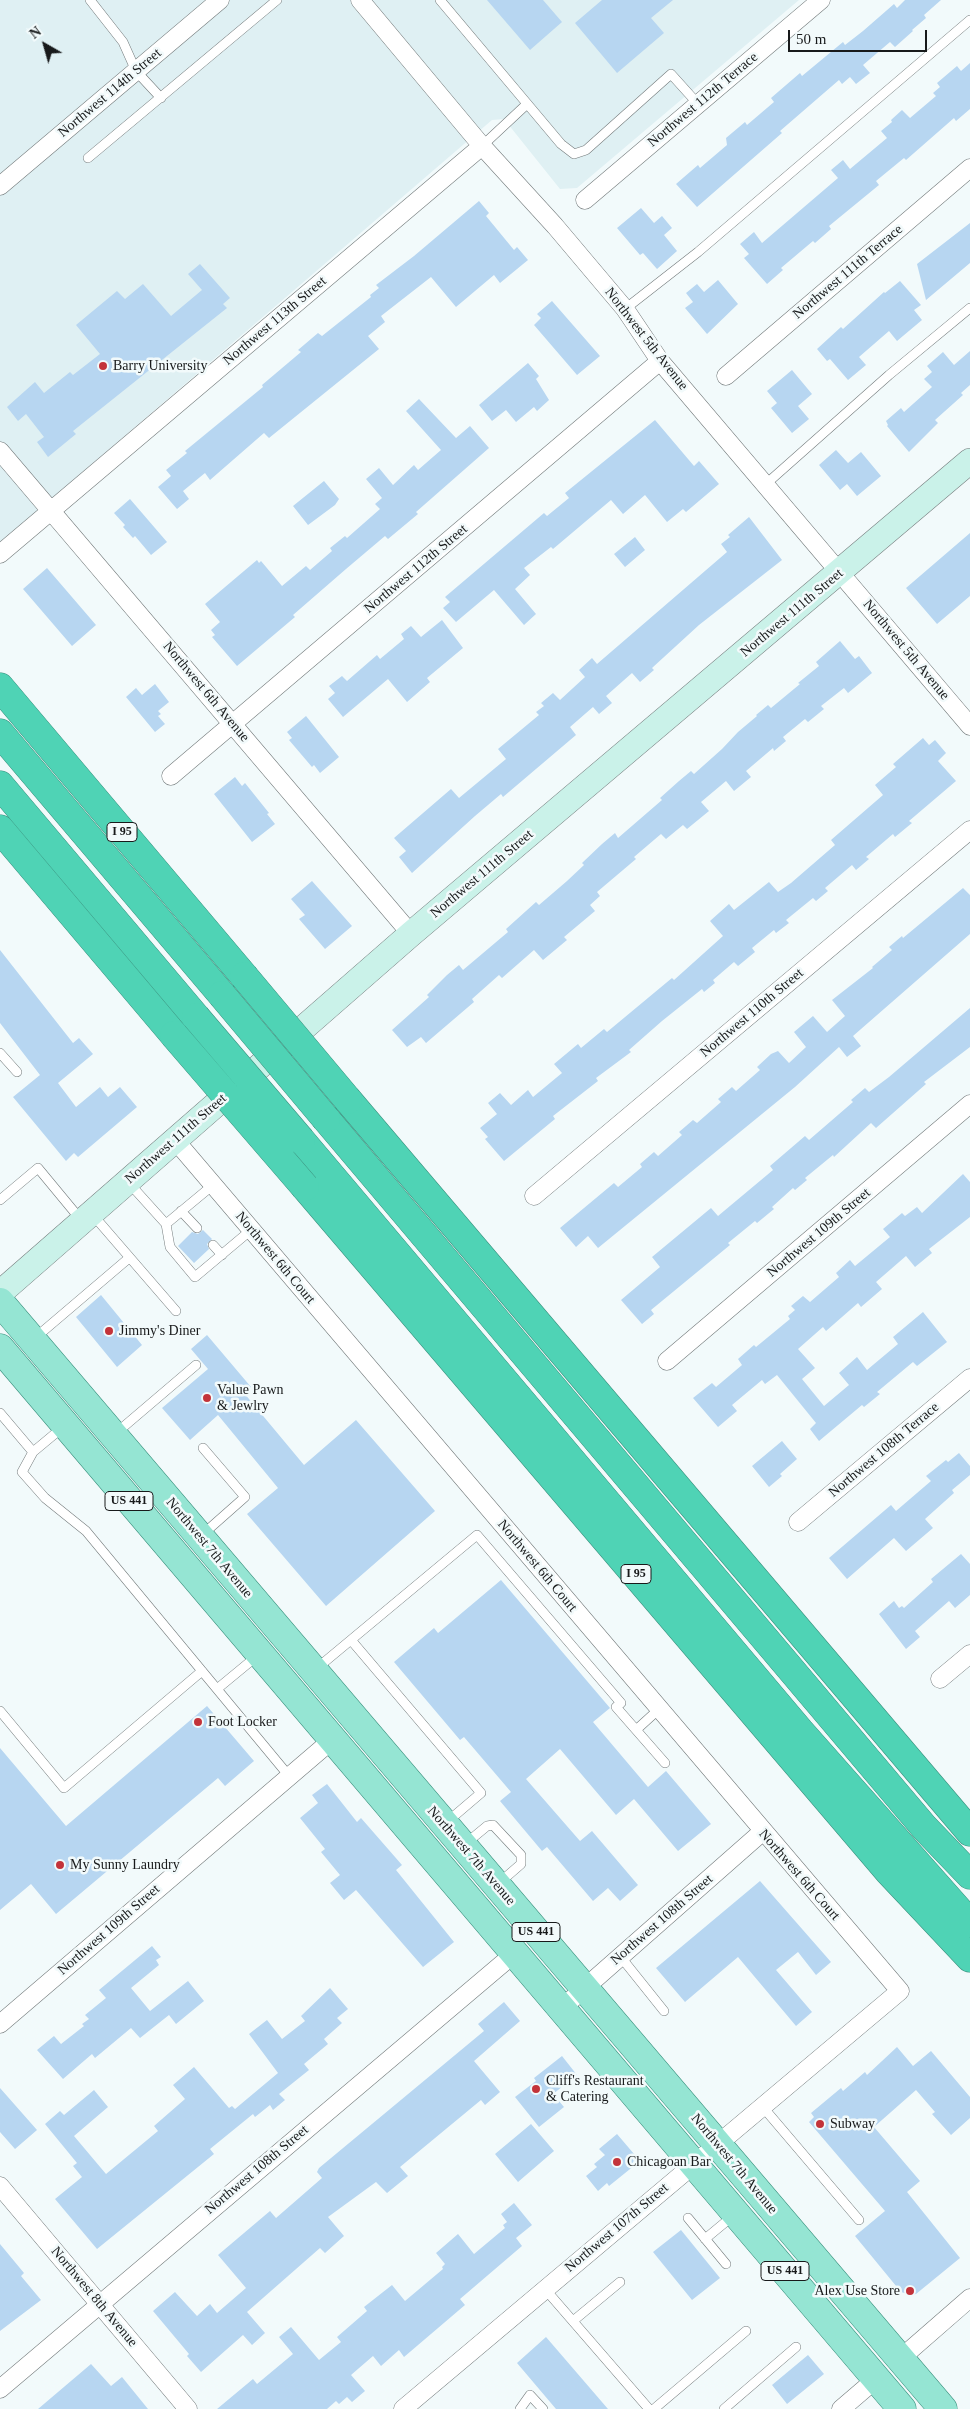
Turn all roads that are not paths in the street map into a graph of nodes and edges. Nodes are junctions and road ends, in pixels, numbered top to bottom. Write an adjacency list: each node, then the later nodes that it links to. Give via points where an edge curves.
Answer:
1 (90, 0): 8 (lane, via 123,42)
2 (220, 0): 8 (street, Northwest 114th Street)
3 (277, 0): 9 (lane)
4 (360, 0): 12 (street, Northwest 5th Avenue)
5 (440, 0): 10 (lane)
6 (821, 0): 11 (street, Northwest 112th Terrace)
7 (970, 20): 18 (lane, via 698,252)
8 (136, 71): 9 (lane); 15 (street, Northwest 114th Street)
9 (160, 98): 13 (lane)
10 (527, 104): 11 (lane, via 561,144 574,154 586,150 670,74); 12 (lane)
11 (698, 104): 16 (street, Northwest 112th Terrace)
12 (482, 146): 18 (street, Northwest 5th Avenue); 24 (street, Northwest 113th Street)
13 (88, 158)
14 (970, 168): 20 (street, Northwest 111th Terrace)
15 (0, 186)
16 (585, 200)
17 (970, 308): 23 (lane)
18 (625, 309): 19 (street, Northwest 5th Avenue)
19 (660, 361): 23 (street, Northwest 5th Avenue); 28 (street, Northwest 112th Street)
20 (726, 376)
21 (0, 451): 24 (street, Northwest 6th Avenue)
22 (970, 461): 26 (street, Northwest 111th Street)
23 (766, 484): 26 (street, Northwest 5th Avenue)
24 (52, 509): 25 (street, Northwest 113th Street); 28 (street, Northwest 6th Avenue)
25 (0, 554)
26 (840, 572): 29 (street, Northwest 5th Avenue); 35 (street, Northwest 111th Street)
27 (0, 687): 74 (highway, I 95, bridge)
28 (233, 724): 31 (street, Northwest 112th Street); 35 (street, Northwest 6th Avenue)
29 (970, 726)
30 (0, 733): 87 (highway, bridge, via 924,1827)
31 (171, 776)
32 (0, 785): 89 (highway, bridge, via 820,1754)
33 (0, 829): 92 (highway, I 95, bridge, via 889,1872)
34 (970, 830): 42 (street, Northwest 110th Street)
35 (410, 934): 39 (street, Northwest 111th Street)
36 (0, 1053): 37 (lane)
37 (17, 1072)
38 (970, 1104): 57 (street, Northwest 109th Street)
39 (175, 1140): 40 (street, Northwest 111th Street); 41 (street, Northwest 6th Court)
40 (128, 1181): 45 (street, Northwest 111th Street); 46 (lane)
41 (212, 1185): 44 (lane); 48 (street, Northwest 6th Court)
42 (534, 1196)
43 (0, 1200): 45 (lane, via 38,1168)
44 (181, 1211): 46 (lane); 47 (lane)
45 (86, 1217): 51 (lane); 52 (street, Northwest 111th Street)
46 (166, 1224): 50 (lane, via 170,1247 195,1277)
47 (197, 1228)
48 (251, 1230): 50 (lane); 76 (street, Northwest 6th Court)
49 (213, 1245): 50 (lane)
50 (222, 1255)
51 (129, 1258): 54 (lane); 55 (lane)
52 (0, 1293)
53 (0, 1302): 55 (main road, Northwest 7th Avenue / US 441)
54 (176, 1311)
55 (32, 1340): 62 (main road, Northwest 7th Avenue / US 441)
56 (0, 1348): 61 (main road, US 441)
57 (667, 1361)
58 (196, 1365): 62 (lane)
59 (970, 1378): 65 (street, Northwest 108th Terrace)
60 (0, 1412): 64 (lane)
61 (65, 1425): 64 (lane); 67 (main road, US 441)
62 (113, 1436): 66 (main road, Northwest 7th Avenue / US 441)
63 (203, 1448): 66 (lane, via 245,1497)
64 (33, 1452): 71 (lane, via 22,1472 45,1498 86,1532)
65 (798, 1522)
66 (200, 1537): 72 (main road, Northwest 7th Avenue / US 441)
67 (200, 1584): 69 (main road, US 441); 72 (main road, via 245,1619 275,1654)
68 (351, 1640): 72 (lane); 78 (lane, via 477,1535 621,1703 616,1708); 83 (lane, via 481,1793)
69 (259, 1654): 75 (lane); 79 (main road, US 441)
70 (970, 1654): 73 (street)
71 (202, 1671): 75 (lane); 77 (lane, via 64,1788)
72 (314, 1671): 83 (main road, Northwest 7th Avenue / US 441)
73 (940, 1679)
74 (846, 1687): 82 (highway); 85 (highway, I 95)
75 (217, 1689): 81 (lane)
76 (658, 1710): 78 (lane); 84 (street, Northwest 6th Court)
77 (0, 1711)
78 (636, 1730): 80 (lane)
79 (332, 1740): 81 (street, Northwest 109th Street); 83 (main road, via 365,1752 401,1795); 90 (main road, US 441)
80 (665, 1764)
81 (289, 1776): 97 (street, Northwest 109th Street)
82 (970, 1802)
83 (444, 1824): 86 (main road, Northwest 7th Avenue / US 441)
84 (762, 1832): 91 (street, Northwest 108th Street); 94 (street, Northwest 6th Court)
85 (970, 1832)
86 (462, 1846): 88 (main road, Northwest 7th Avenue / US 441); 88 (lane, via 490,1825 496,1826 523,1861)
87 (970, 1875)
88 (496, 1885): 93 (main road, Northwest 7th Avenue / US 441)
89 (970, 1923)
90 (515, 1953): 95 (main road, US 441); 110 (street, Northwest 108th Street)
91 (620, 1956): 93 (street, Northwest 108th Street); 96 (lane)
92 (970, 1958)
93 (585, 1989): 95 (street, Northwest 108th Street); 99 (main road, Northwest 7th Avenue / US 441)
94 (900, 1991): 98 (street, Northwest 107th Street)
95 (562, 2008): 100 (main road, US 441)
96 (664, 2011)
97 (0, 2024)
98 (762, 2106): 99 (street, Northwest 107th Street); 104 (lane)
99 (717, 2143): 100 (street, Northwest 107th Street); 114 (main road, Northwest 7th Avenue / US 441)
100 (693, 2164): 102 (main road, US 441); 108 (street, Northwest 107th Street)
101 (0, 2186): 110 (street, Northwest 8th Avenue)
102 (736, 2214): 105 (lane); 115 (main road, US 441)
103 (688, 2218): 105 (lane)
104 (859, 2220)
105 (705, 2239): 106 (lane)
106 (726, 2264)
107 (620, 2282): 111 (lane)
108 (545, 2289): 111 (lane); 118 (street, Northwest 107th Street)
109 (970, 2298): 114 (street)
110 (100, 2303): 116 (street, Northwest 108th Street); 117 (street, Northwest 8th Avenue)
111 (572, 2321): 121 (lane)
112 (746, 2331): 122 (lane)
113 (796, 2347): 123 (lane)
114 (900, 2359): 126 (main road, Northwest 7th Avenue / US 441)
115 (876, 2379): 124 (street); 125 (main road, US 441)
116 (0, 2389)
117 (188, 2409)
118 (403, 2409)
119 (520, 2409): 120 (lane, via 530,2395)
120 (542, 2409)
121 (649, 2409)
122 (654, 2409)
123 (724, 2409)
124 (841, 2409)
125 (902, 2409)
126 (943, 2409)

